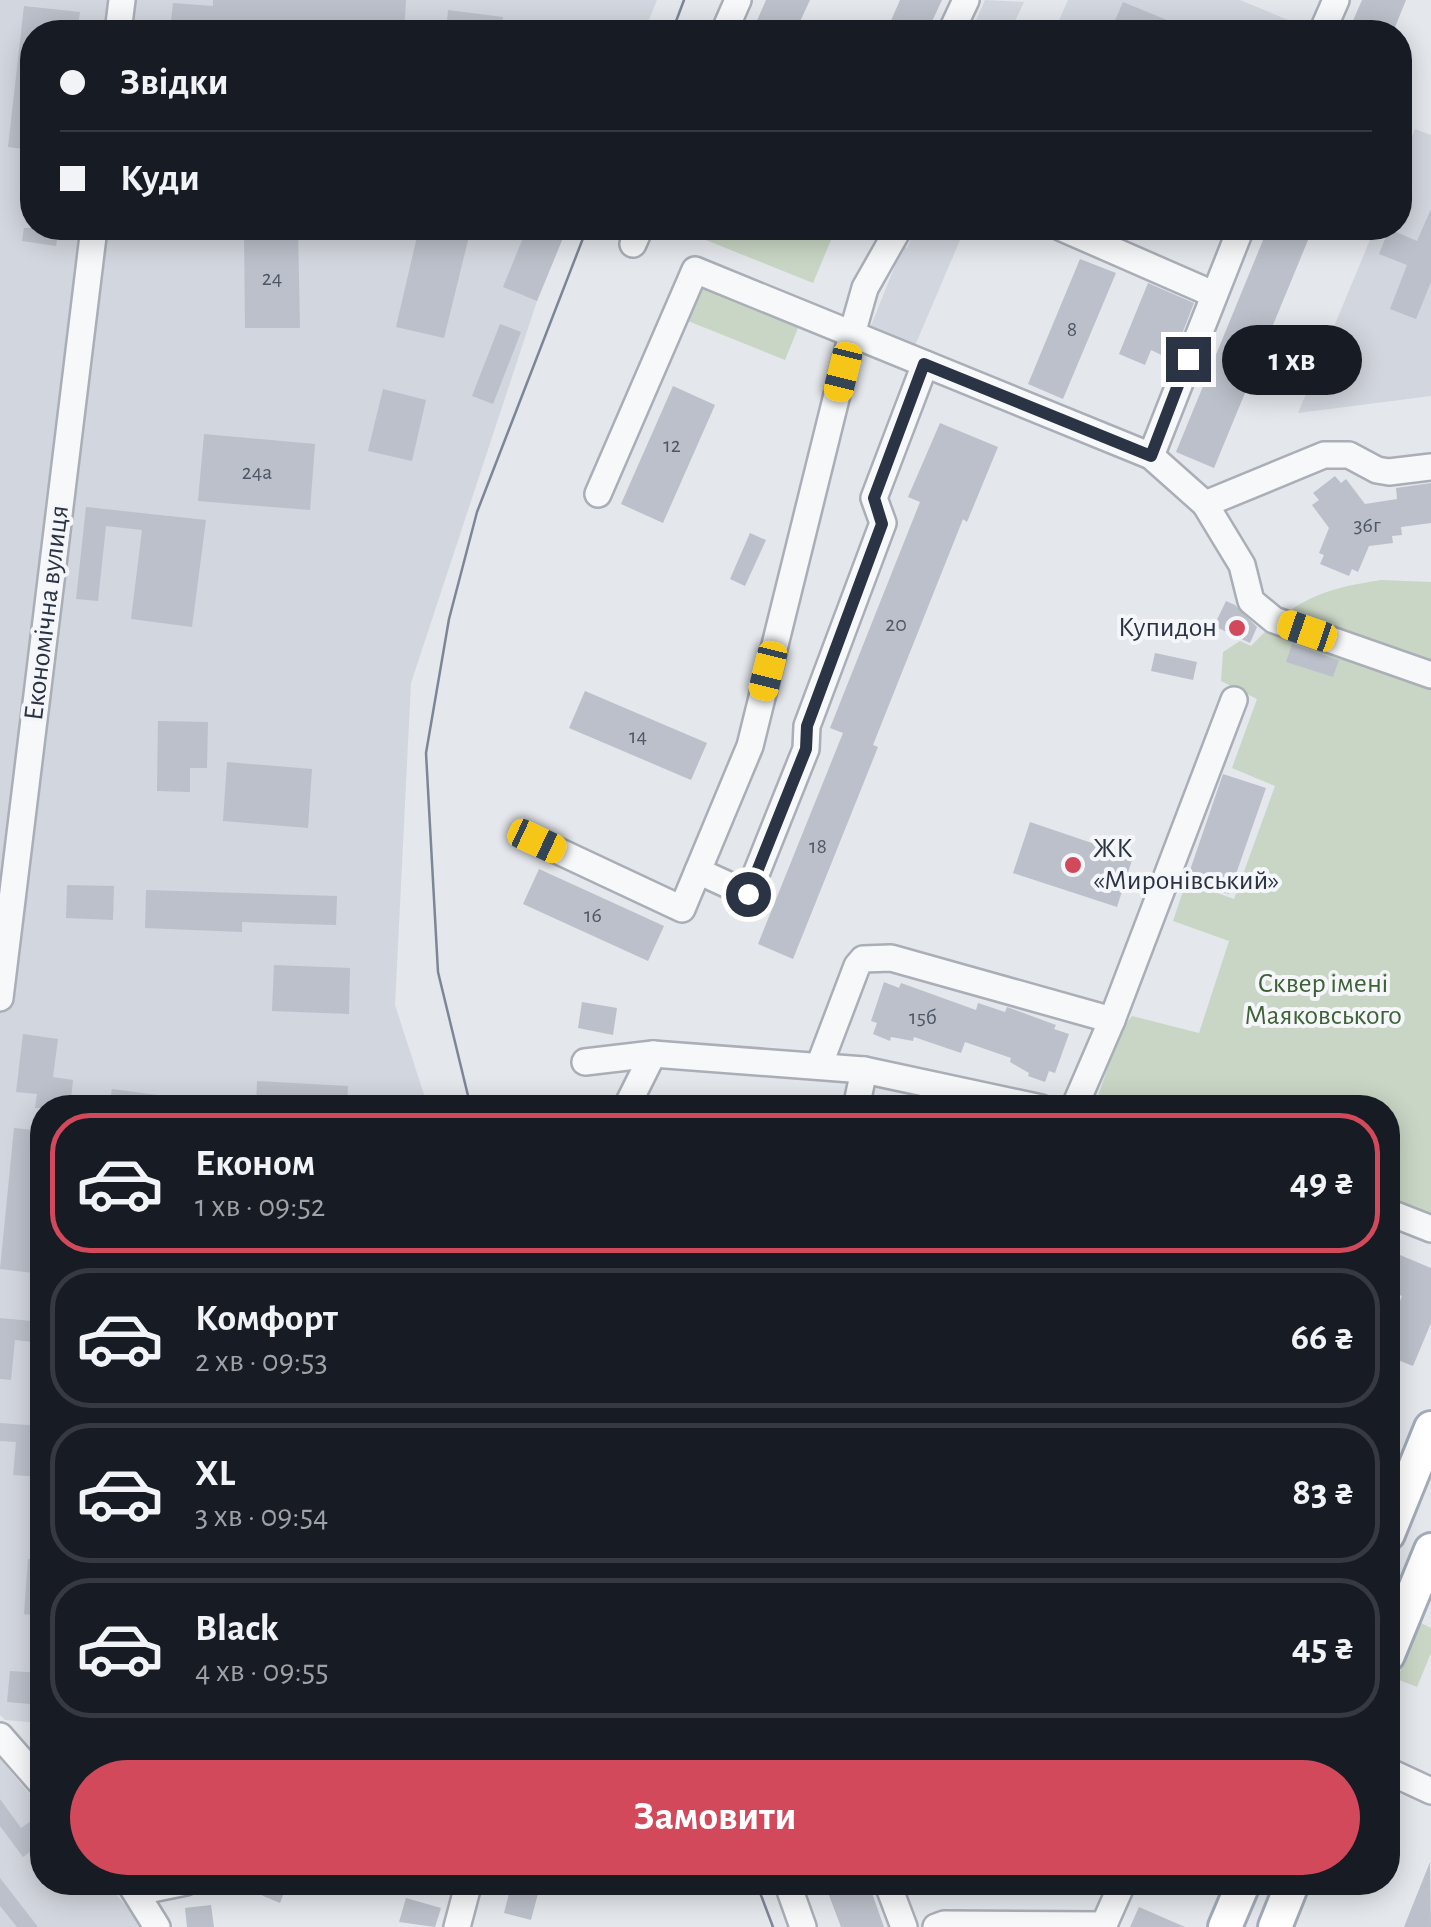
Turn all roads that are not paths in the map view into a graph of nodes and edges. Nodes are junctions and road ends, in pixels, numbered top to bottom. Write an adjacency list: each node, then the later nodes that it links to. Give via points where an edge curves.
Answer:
1 (93, 240): 16 (street, Економічна вулиця)
2 (892, 240): 6 (street, via 866,288)
3 (1089, 240): 5 (street)
4 (1236, 240): 5 (street)
5 (1213, 294): 8 (street)
6 (852, 334): 7 (street); 10 (street, via 695,270); 15 (street, via 750,746)
7 (924, 364): 8 (street); 15 (street, via 874,498 882,524 807,726 806,749 748,894)
8 (1151, 456): 11 (street)
9 (1431, 467): 11 (street, via 1389,472 1349,455 1324,455)
10 (598, 494)
11 (1204, 504): 12 (street, via 1242,566 1251,601 1274,620)
12 (1431, 675)
13 (1234, 700): 17 (street)
14 (537, 841): 15 (street, via 682,910)
15 (698, 870)
16 (0, 998)
17 (1112, 1020): 20 (street, via 891,958 863,959); 25 (street)
18 (653, 1054): 19 (street); 20 (street); 22 (street)
19 (585, 1062)
20 (818, 1066): 21 (street)
21 (864, 1070): 23 (street); 24 (street)
22 (632, 1095)
23 (859, 1095)
24 (982, 1095)
25 (1080, 1095)
26 (1400, 1217): 27 (street)
27 (1431, 1229)
28 (1431, 1428): 29 (main road)
29 (1400, 1504)
30 (1431, 1550): 31 (main road)
31 (1423, 1593): 32 (main road)
32 (1400, 1634)
33 (0, 1736): 34 (street)
34 (30, 1770)
35 (1400, 1775): 36 (street)
36 (1430, 1786)
37 (139, 1895): 45 (street)
38 (466, 1895): 46 (street)
39 (792, 1895): 47 (street)
40 (892, 1895): 48 (street)
41 (1118, 1895): 44 (street)
42 (1239, 1895): 50 (main road)
43 (1289, 1895): 51 (main road)
44 (1104, 1926): 49 (street)
45 (157, 1927)
46 (457, 1927)
47 (803, 1927)
48 (904, 1927)
49 (936, 1927)
50 (1225, 1927)
51 (1275, 1927)

